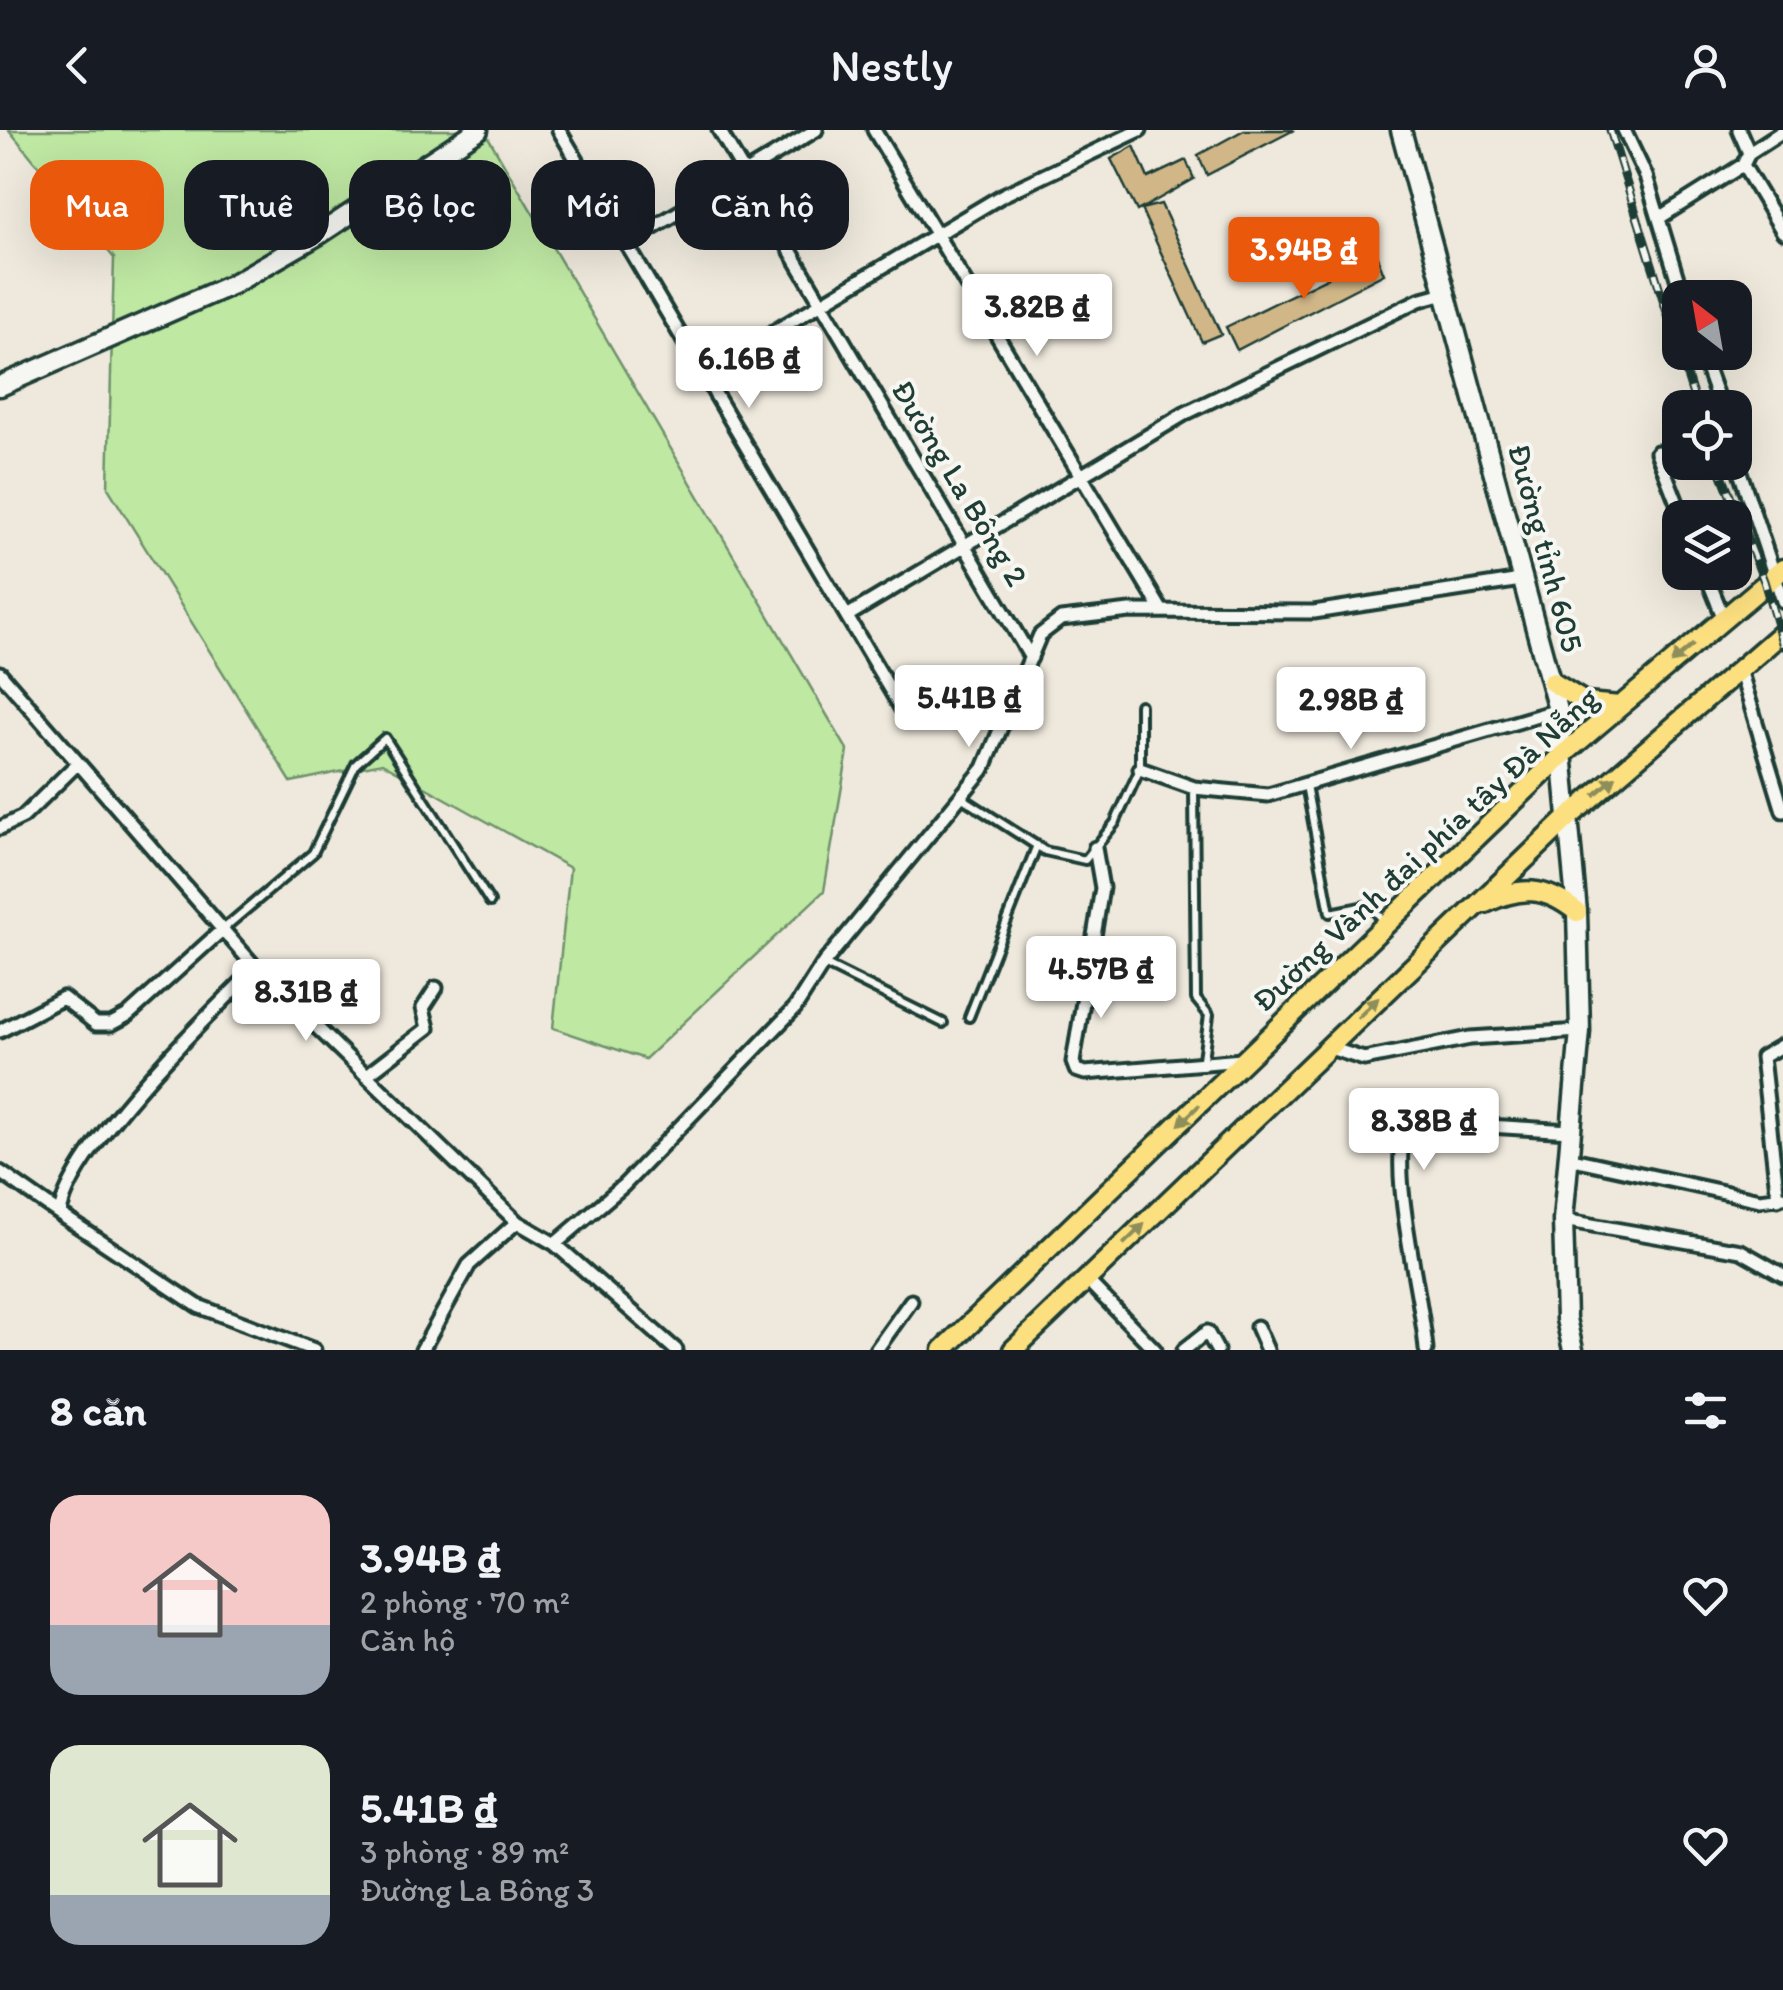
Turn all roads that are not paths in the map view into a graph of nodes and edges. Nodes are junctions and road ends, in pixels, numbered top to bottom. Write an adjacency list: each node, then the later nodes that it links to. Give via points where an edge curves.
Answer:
1 (478, 130): 24 (main road, via 233,284)
2 (558, 130): 12 (street)
3 (719, 130): 13 (street, Đường La Bông 2)
4 (816, 130): 14 (street)
5 (874, 130): 17 (street)
6 (1140, 130): 17 (street, via 1003,195)
7 (1401, 130): 21 (main road, Đường tỉnh 605)
8 (1624, 130): 15 (street)
9 (1739, 130): 11 (street)
10 (1783, 131): 11 (street)
11 (1746, 159): 15 (street); 16 (street)
12 (576, 160)
13 (736, 160)
14 (766, 160)
15 (1659, 218): 20 (street)
16 (1783, 232)
17 (938, 235): 22 (street); 26 (street)
18 (630, 250): 23 (street)
19 (790, 250): 22 (street, Đường La Bông 2)
20 (1678, 280)
21 (1448, 292): 26 (street, via 1186,413); 31 (main road, Đường tỉnh 605)
22 (822, 304): 23 (street); 29 (street, Đường La Bông 2)
23 (704, 374): 35 (street)
24 (0, 386)
25 (1657, 452): 28 (street)
26 (1084, 477): 29 (street); 34 (street)
27 (1744, 480): 30 (street)
28 (1676, 500)
29 (965, 546): 35 (street); 38 (street, Đường La Bông 2)
30 (1779, 572): 33 (street); 36 (main road, Đường Vành đai phía tây Đà Nẵng)
31 (1520, 580): 34 (street, via 1314,612); 41 (main road, Đường tỉnh 605)
32 (1712, 590): 36 (street)
33 (1783, 601)
34 (1162, 611): 38 (street, via 1055,621)
35 (847, 616): 45 (street)
36 (1724, 618): 43 (main road, Đường Vành đai phía tây Đà Nẵng, one-way to 43)
37 (1783, 632): 40 (main road)
38 (1030, 658): 51 (street, via 984,768)
39 (0, 673): 47 (street)
40 (1740, 673): 52 (street); 53 (main road, one-way to 40)
41 (1552, 682): 43 (main road, via 1586,703); 44 (main road, Đường tỉnh 605)
42 (1140, 705): 48 (lane)
43 (1621, 706): 46 (main road, Đường Vành đai phía tây Đà Nẵng)
44 (1558, 710): 46 (main road, Đường tỉnh 605); 49 (street)
45 (904, 713)
46 (1560, 756): 53 (main road, Đường tỉnh 605); 60 (main road, Đường Vành đai phía tây Đà Nẵng)
47 (78, 764): 54 (street, via 22,817); 61 (street)
48 (1140, 769): 50 (street); 56 (lane, via 1115,823)
49 (1306, 785): 50 (street, via 1268,794); 60 (lane, via 1330,913 1370,905)
50 (1194, 788): 72 (lane, via 1196,999 1210,1015)
51 (960, 796): 55 (lane); 62 (street)
52 (1783, 811)
53 (1569, 817): 58 (main road); 59 (main road, Đường tỉnh 605)
54 (0, 828)
55 (1037, 846): 56 (lane, via 1085,860); 65 (lane)
56 (1095, 848): 72 (street, via 1102,888 1074,1066 1084,1073)
57 (490, 902): 61 (lane, via 385,738 356,764 312,852)
58 (1471, 910): 59 (main road, via 1511,890 1530,889); 70 (main road, one-way to 58)
59 (1577, 912): 68 (main road, Đường tỉnh 605)
60 (1385, 922): 71 (main road, Đường Vành đai phía tây Đà Nẵng)
61 (222, 930): 63 (street); 67 (street, via 120,1020 96,1024 63,998)
62 (823, 964): 66 (lane); 81 (street, via 795,1008 624,1185)
63 (256, 968): 73 (street); 78 (street, via 128,1104 84,1162)
64 (436, 988): 73 (street, via 424,1008 428,1028)
65 (969, 1017)
66 (943, 1023)
67 (0, 1031)
68 (1580, 1031): 70 (street, via 1470,1038 1376,1058); 74 (main road, Đường tỉnh 605)
69 (1783, 1045): 77 (street, via 1762,1057)
70 (1327, 1047): 83 (main road, one-way to 70)
71 (1247, 1059): 72 (street); 90 (main road, Đường Vành đai phía tây Đà Nẵng, one-way to 90)
72 (1202, 1066)
73 (366, 1075): 80 (street)
74 (1570, 1131): 75 (main road, Đường tỉnh 605); 96 (street, via 1408,1121 1402,1131 1406,1214)
75 (1568, 1158): 77 (street, via 1760,1200); 79 (main road, Đường tỉnh 605)
76 (0, 1172): 78 (street)
77 (1780, 1198)
78 (60, 1214): 86 (street, via 198,1306)
79 (1564, 1220): 82 (street, via 1741,1251); 97 (main road, Đường tỉnh 605, via 1566,1320)
80 (517, 1222): 81 (street); 87 (street, via 469,1265)
81 (555, 1244): 88 (street)
82 (1783, 1275)
83 (1087, 1280): 91 (main road); 92 (street)
84 (911, 1302): 89 (street)
85 (1258, 1327): 95 (street)
86 (314, 1350)
87 (422, 1350)
88 (676, 1350)
89 (876, 1350)
90 (944, 1350)
91 (1013, 1350)
92 (1155, 1350)
93 (1184, 1350): 94 (street, via 1207,1332)
94 (1218, 1350)
95 (1267, 1350)
96 (1426, 1350)
97 (1574, 1350)

